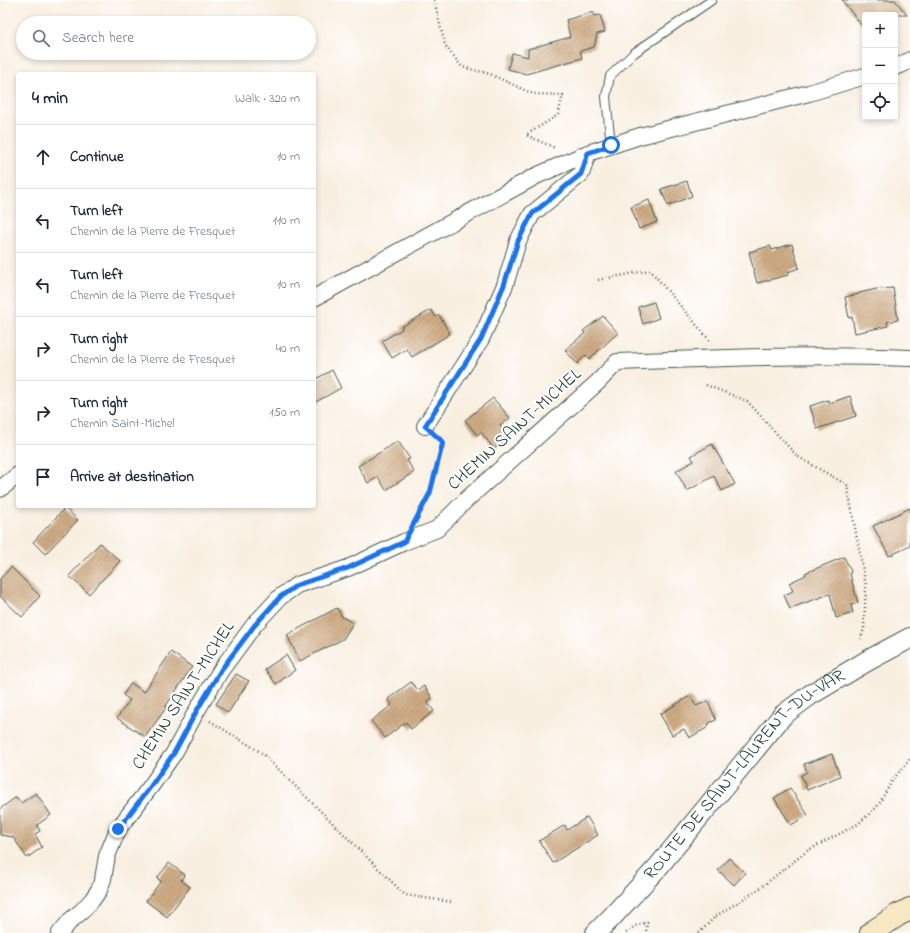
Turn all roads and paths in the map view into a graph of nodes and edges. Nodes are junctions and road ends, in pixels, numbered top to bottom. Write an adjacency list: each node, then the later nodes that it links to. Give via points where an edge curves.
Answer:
1 (434, 0): 8 (path, via 445,45 462,66 490,74 533,94 563,95 558,115 526,135 554,148)
2 (712, 0): 6 (lane, via 634,53 610,76 606,97)
3 (910, 60): 4 (street)
4 (898, 66)
5 (862, 77): 6 (street, via 809,94)
6 (611, 145): 7 (street)
7 (588, 153): 8 (street); 14 (street, via 581,174 532,214 518,241 504,285 481,339)
8 (536, 176): 10 (street)
9 (598, 280): 11 (path, via 650,270)
10 (316, 297)
11 (725, 358): 12 (street, CHEMIN SAINT-MICHEL); 17 (street, CHEMIN SAINT-MICHEL, via 617,362 437,529)
12 (910, 358)
13 (706, 385): 19 (path, via 747,401 797,456 847,485 866,586)
14 (425, 426): 17 (path, via 443,442 430,493)
15 (16, 477): 16 (street)
16 (0, 489)
17 (404, 542): 20 (street, CHEMIN SAINT-MICHEL, via 348,568 297,585 280,597 221,670)
18 (910, 638): 25 (street, ROUTE DE SAINT-LAURENT-DU-VAR, via 810,695 782,715 658,867)
19 (861, 639)
20 (196, 712): 22 (path, via 262,753 405,894); 24 (street, CHEMIN SAINT-MICHEL, via 174,753 118,829 107,856 99,890)
21 (910, 759): 28 (path, via 894,778 877,807 858,824 807,851 759,889 716,916)
22 (452, 902)
23 (910, 909): 29 (main road)
24 (60, 933)
25 (596, 933)
26 (626, 933): 27 (path, via 635,926 647,922)
27 (646, 933)
28 (699, 933)
29 (871, 933)

